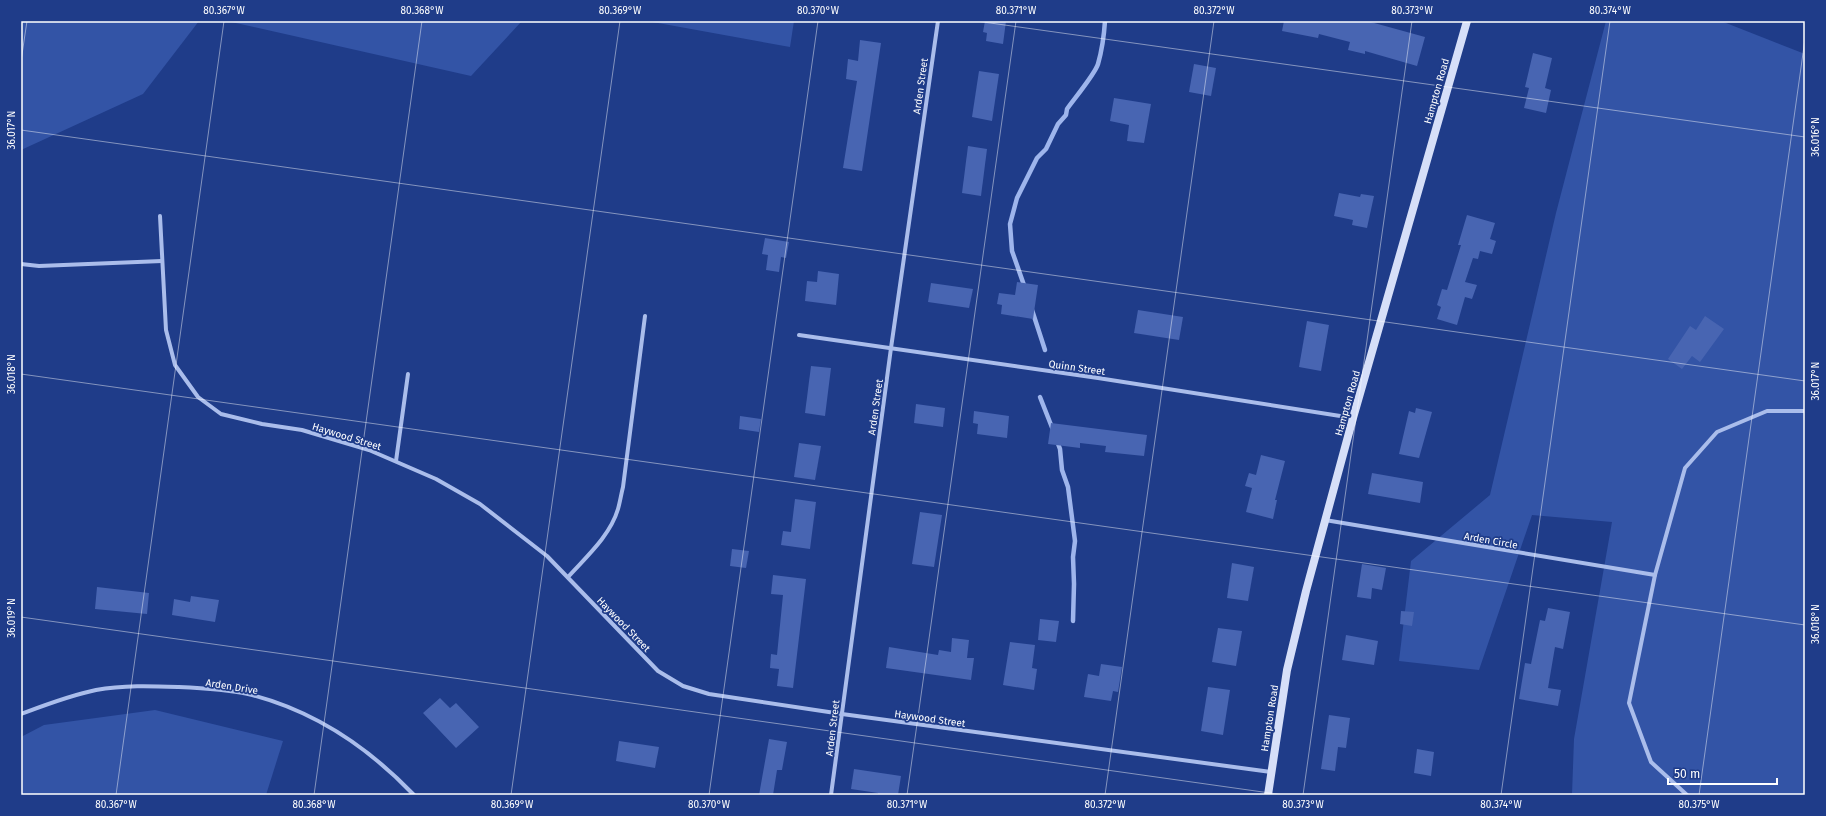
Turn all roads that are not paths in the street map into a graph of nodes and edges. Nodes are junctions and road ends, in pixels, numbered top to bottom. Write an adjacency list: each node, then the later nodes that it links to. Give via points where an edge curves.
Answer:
1 (938, 21): 8 (street, Arden Street)
2 (1466, 21): 11 (main road, Hampton Road)
3 (160, 216): 4 (street, Haywood Street)
4 (162, 261): 5 (street, via 39,266); 12 (street, Haywood Street, via 166,330 175,364 198,398 221,414 302,430)
5 (21, 264)
6 (645, 316): 15 (street, via 618,510 597,546)
7 (799, 335): 8 (street, Quinn Street)
8 (890, 348): 11 (street, Quinn Street); 17 (street, Arden Street)
9 (408, 374): 12 (street)
10 (1805, 411): 14 (street, via 1767,411 1718,432 1711,439 1685,468)
11 (1353, 418): 13 (main road, Hampton Road)
12 (396, 461): 15 (street, Haywood Street, via 436,479 480,504 547,556)
13 (1325, 520): 14 (street, Arden Circle); 18 (main road, Hampton Road, via 1287,670)
14 (1655, 576): 22 (street, via 1629,703 1651,762)
15 (568, 577): 17 (street, Haywood Street, via 658,671 683,686 709,694)
16 (21, 714): 19 (street, Arden Drive, via 95,690 121,687 215,689 247,694 309,716 340,732 402,782)
17 (842, 714): 18 (street, Haywood Street); 20 (street, Arden Street)
18 (1271, 772): 21 (main road, Hampton Road)
19 (414, 795)
20 (831, 795)
21 (1268, 795)
22 (1687, 795)

